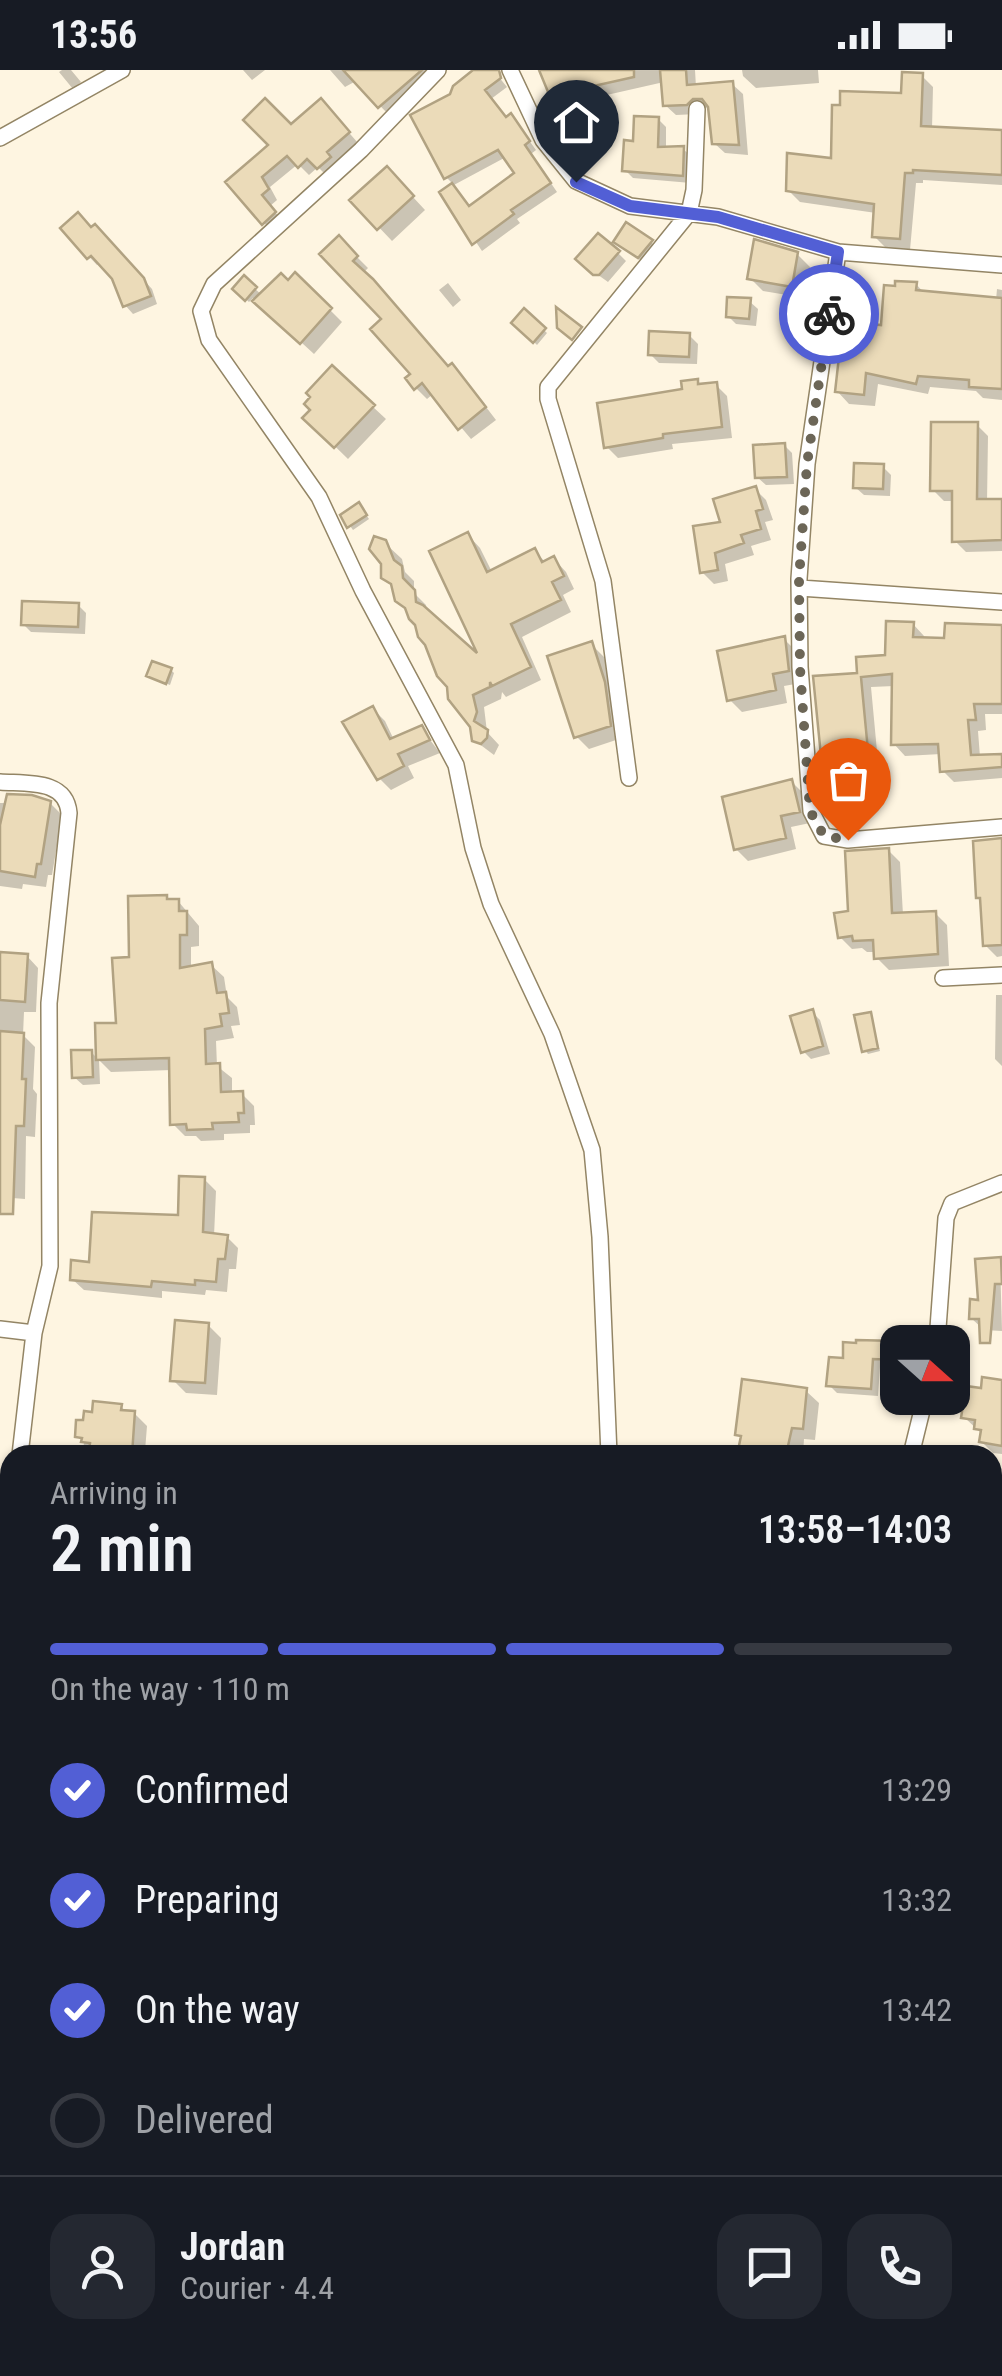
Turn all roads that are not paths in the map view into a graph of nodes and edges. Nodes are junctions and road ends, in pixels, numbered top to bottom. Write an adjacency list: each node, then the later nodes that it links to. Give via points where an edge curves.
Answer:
1 (122, 70): 5 (street)
2 (438, 70): 22 (street, via 214,284 201,311 209,340 319,497 456,765 491,904 552,1034 592,1150)
3 (510, 70): 6 (street, via 544,140 576,182 630,206)
4 (697, 108): 6 (street)
5 (0, 138)
6 (689, 213): 7 (street); 11 (street, via 548,387 603,581)
7 (838, 252): 8 (street); 9 (street, via 807,464)
8 (1002, 265)
9 (800, 588): 10 (street); 13 (street, via 810,811 824,836 848,840)
10 (1002, 602)
11 (629, 778)
12 (0, 782): 19 (street, via 62,792 70,812 50,1003 50,1266)
13 (1002, 827)
14 (1002, 975): 15 (street)
15 (943, 978)
16 (1002, 1183): 17 (street, via 952,1204)
17 (938, 1325)
18 (0, 1329): 19 (street)
19 (34, 1333): 21 (street)
20 (921, 1415): 23 (street)
21 (21, 1445)
22 (610, 1445)
23 (913, 1445)

